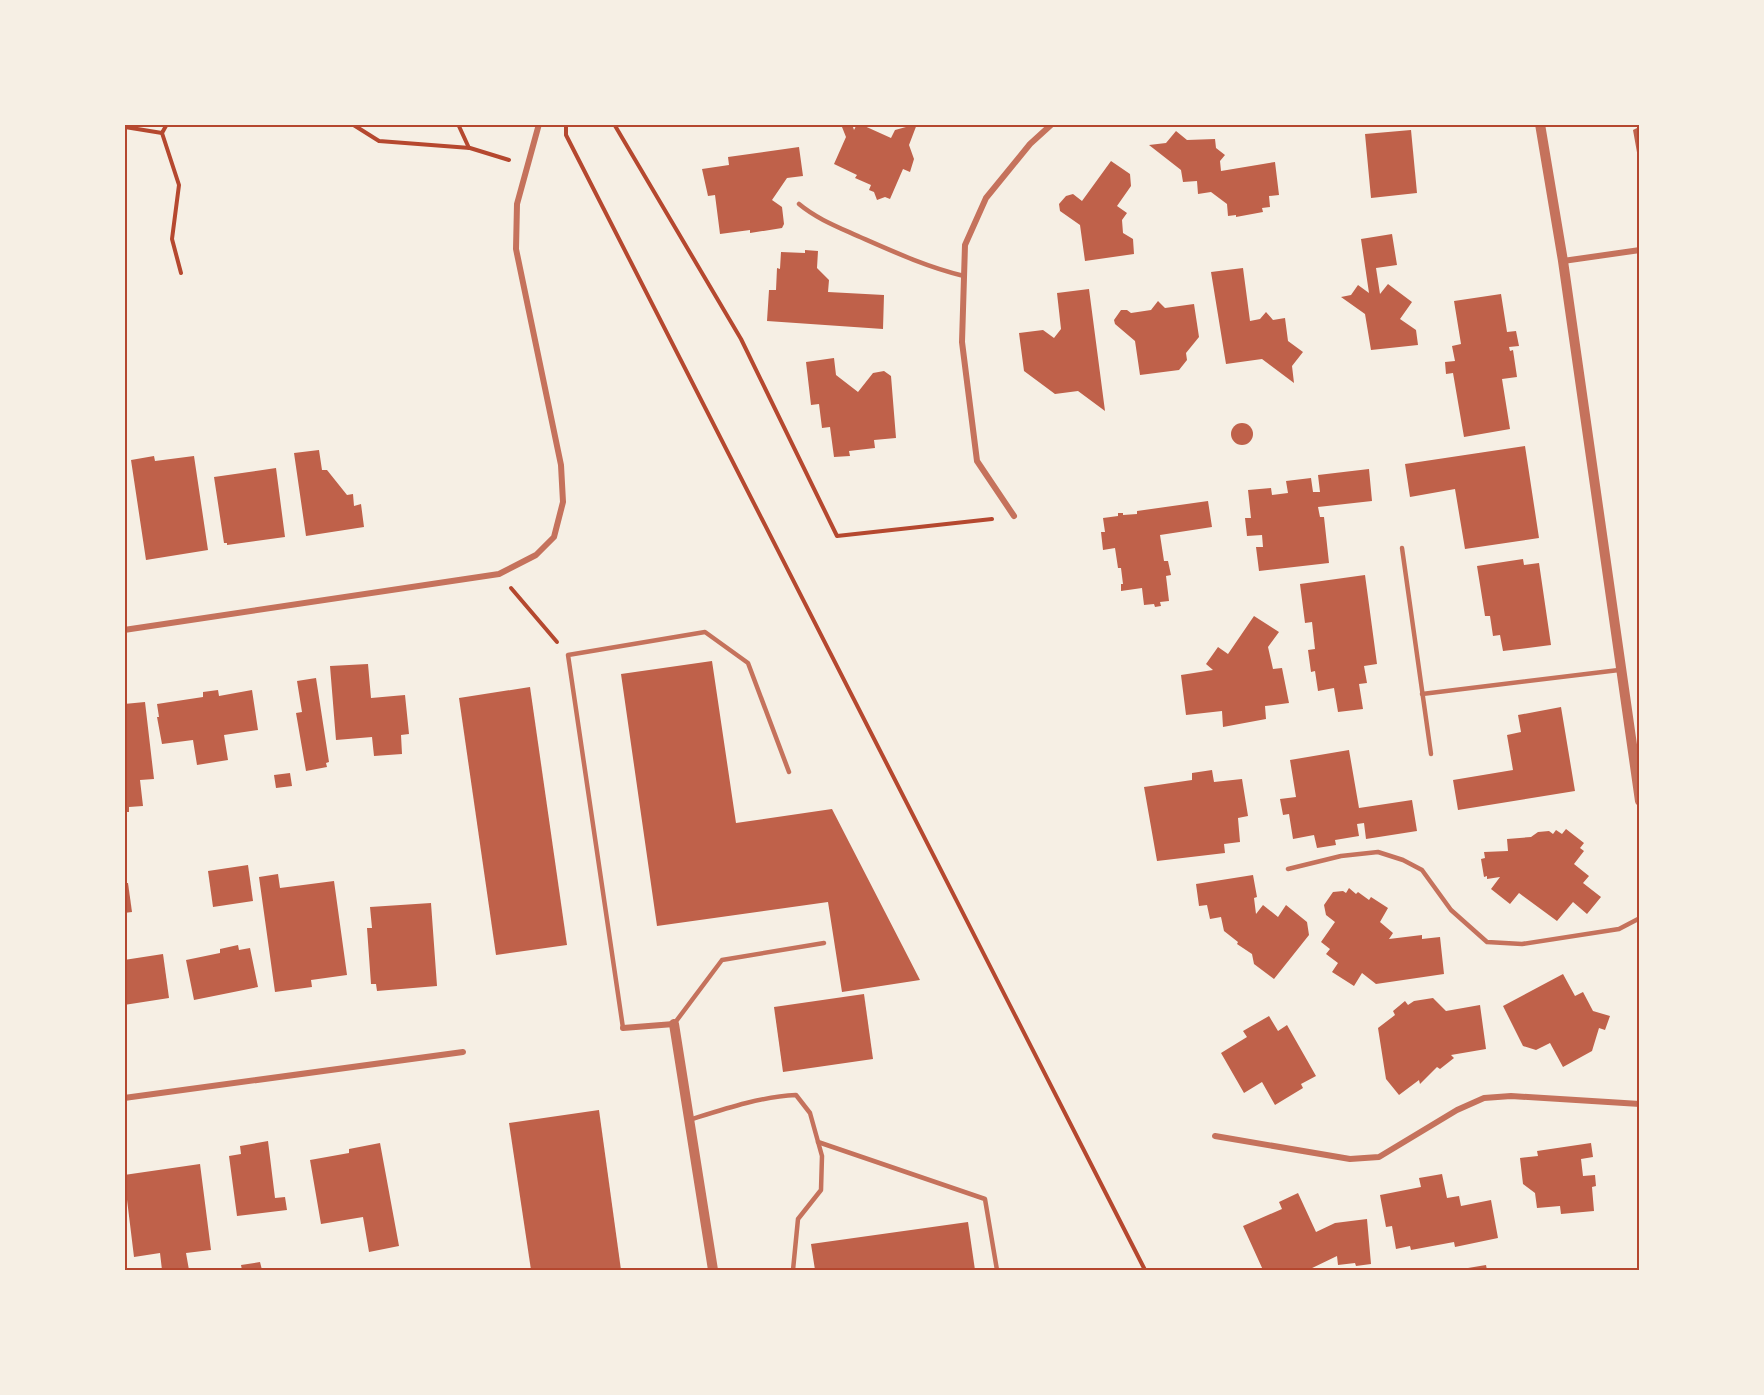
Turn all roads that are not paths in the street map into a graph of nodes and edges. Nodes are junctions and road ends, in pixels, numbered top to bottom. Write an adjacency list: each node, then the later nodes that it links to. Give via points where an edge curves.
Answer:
1 (539, 124): 10 (street, via 517,204 516,249 561,465 563,502 554,537 537,555 499,574)
2 (1052, 124): 7 (street, via 1030,144 986,198 965,245)
3 (1540, 124): 6 (street)
4 (798, 204): 7 (lane, via 813,215 907,258)
5 (1640, 250): 6 (street)
6 (1563, 261): 11 (street)
7 (964, 276): 8 (street, via 962,342 977,461)
8 (1014, 516)
9 (1402, 548): 12 (lane)
10 (124, 630)
11 (1619, 670): 12 (lane); 15 (street)
12 (1422, 694): 13 (lane)
13 (1431, 754)
14 (789, 772): 20 (lane, via 748,663 705,632 568,655)
15 (1640, 801)
16 (1288, 869): 17 (lane, via 1378,852 1403,860 1422,870 1451,910 1487,942 1522,944 1619,929)
17 (1640, 918)
18 (824, 943): 19 (lane, via 722,960)
19 (674, 1024): 20 (street); 24 (street)
20 (623, 1028)
21 (463, 1053): 22 (street)
22 (124, 1098)
23 (1640, 1104): 25 (street, via 1511,1096 1484,1098 1379,1157 1350,1160)
24 (689, 1120): 26 (lane, via 740,1104 796,1095 810,1113); 27 (street)
25 (1215, 1136)
26 (818, 1142): 28 (lane, via 822,1156 821,1190 798,1219); 29 (lane, via 985,1199)
27 (713, 1270)
28 (793, 1270)
29 (997, 1270)

